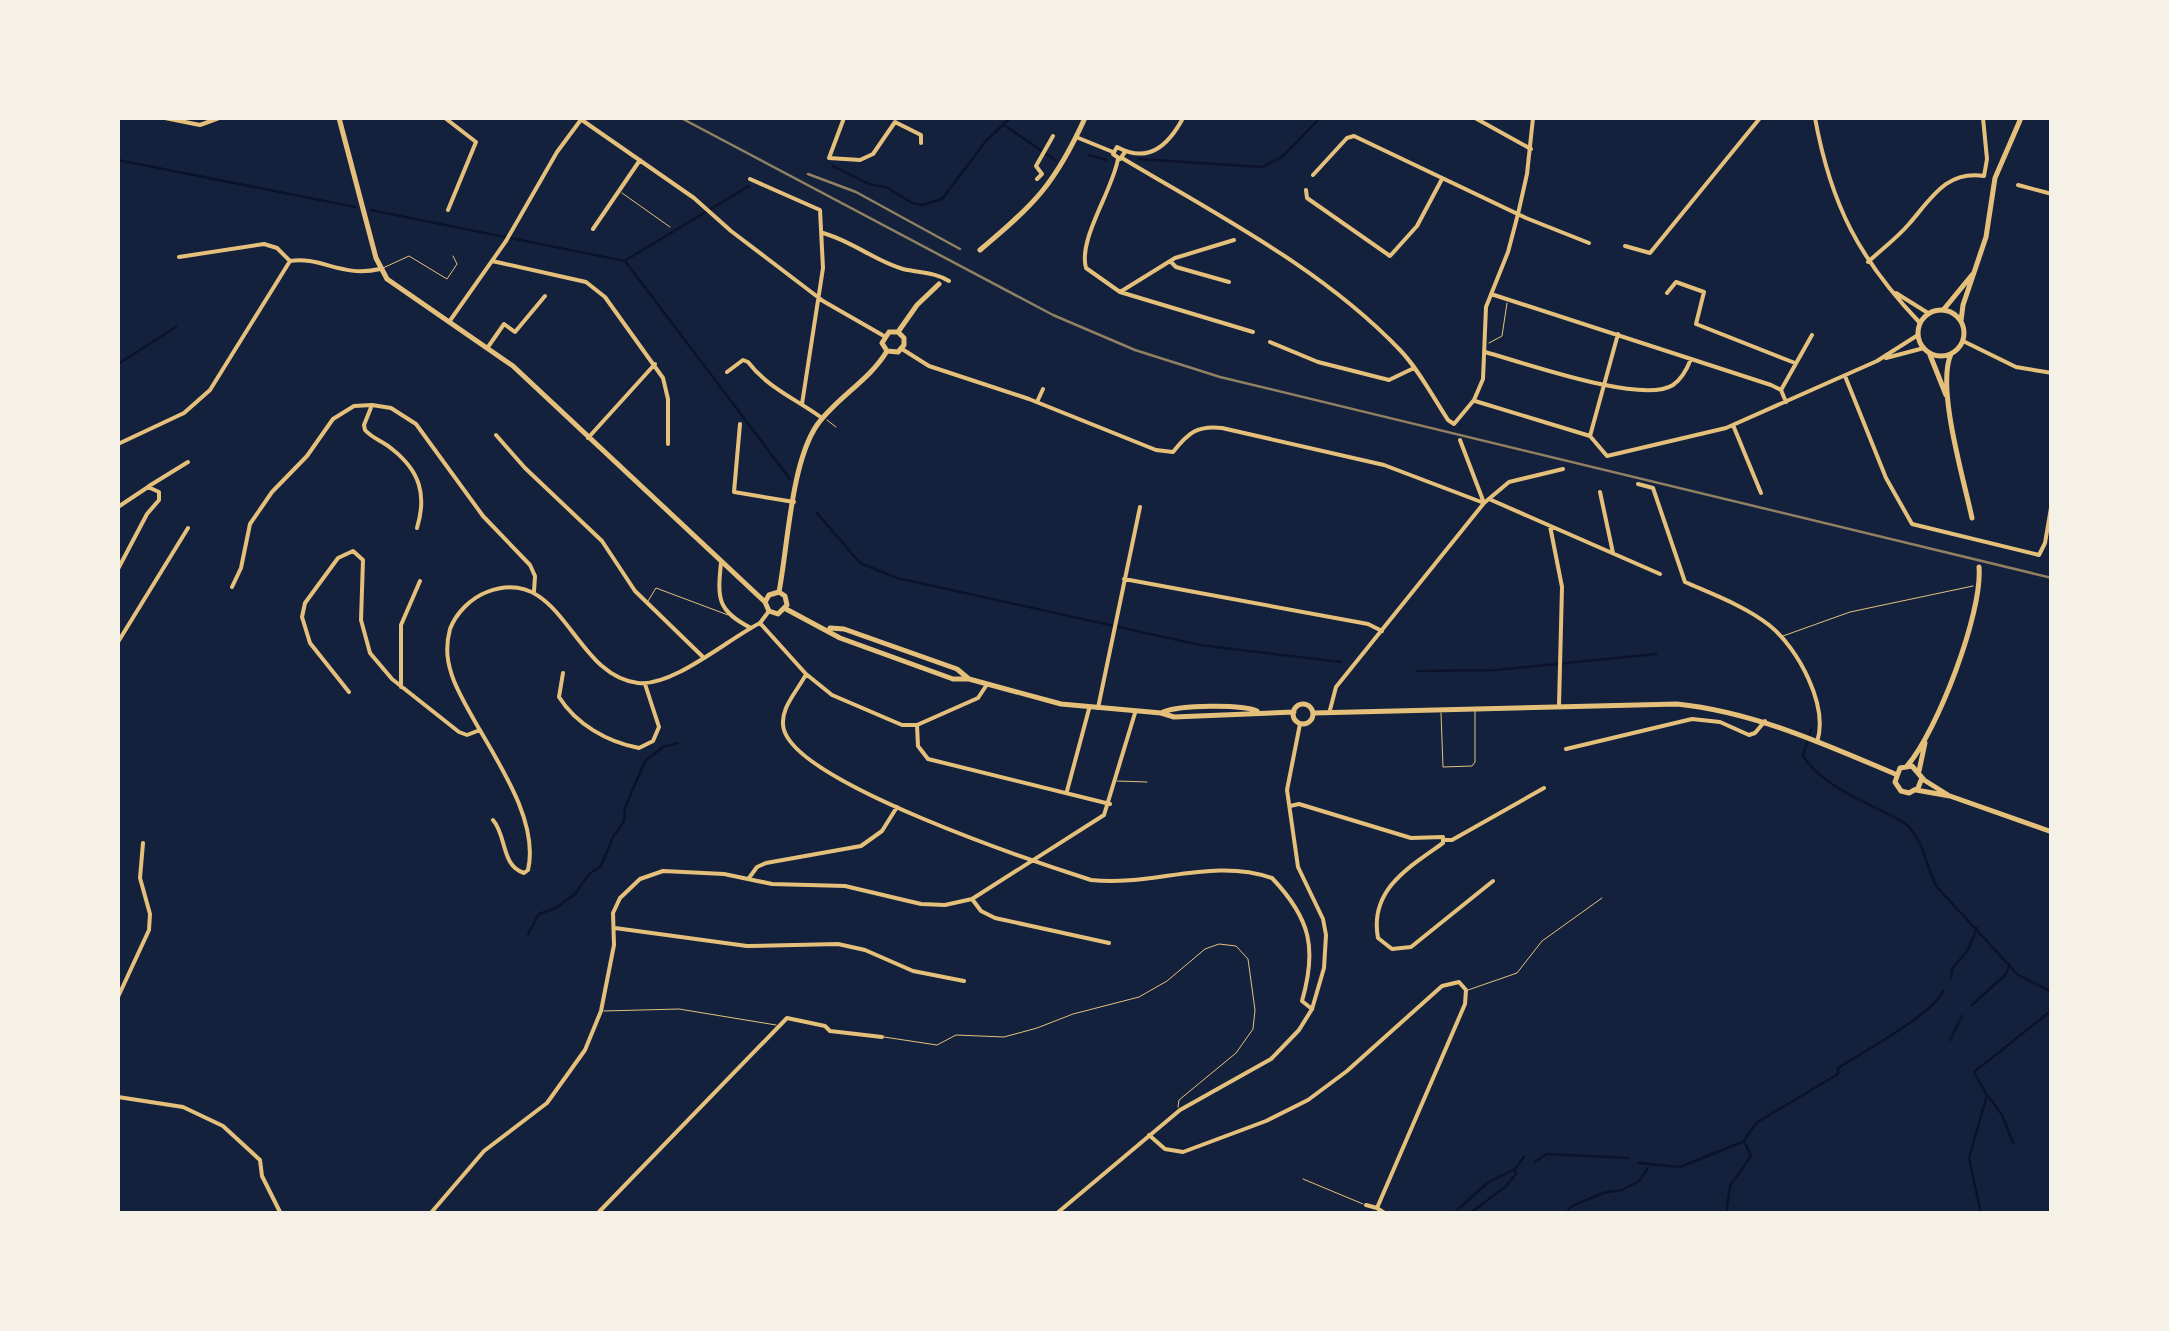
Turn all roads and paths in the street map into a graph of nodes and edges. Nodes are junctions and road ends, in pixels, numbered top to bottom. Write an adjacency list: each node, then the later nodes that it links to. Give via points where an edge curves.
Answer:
1 (165, 118): 2 (street, via 200,124)
2 (219, 118)
3 (339, 118): 46 (main road)
4 (445, 118): 15 (street)
5 (580, 118): 22 (street); 43 (street)
6 (844, 118): 18 (street, via 829,158 873,154 896,122 922,135)
7 (1085, 118): 17 (main road)
8 (1183, 118): 21 (street, via 1161,148)
9 (1476, 118): 19 (street)
10 (1533, 118): 19 (street)
11 (1760, 118): 38 (street, via 1650,253)
12 (1815, 118): 45 (street, via 1837,205)
13 (1983, 118): 45 (street, via 1984,176 1962,175 1942,186)
14 (2021, 118): 47 (main road, via 1995,178)
15 (456, 120): 31 (street, via 476,142)
16 (1052, 136): 24 (street, via 1036,166 1042,174)
17 (1076, 137): 20 (street); 39 (main road, via 1044,191)
18 (920, 143)
19 (1531, 149): 32 (street)
20 (1113, 152): 21 (street); 21 (street, via 1120,147)
21 (1122, 157): 52 (street, via 1084,248 1092,275); 82 (street, via 1290,258)
22 (640, 160): 29 (street); 56 (street)
23 (1313, 175): 25 (street, via 1354,136)
24 (1037, 179)
25 (1442, 179): 28 (street, via 1417,226 1390,256 1306,198); 32 (street)
26 (750, 180): 35 (street, via 820,210)
27 (2018, 185): 30 (street)
28 (1306, 190)
29 (620, 191): 33 (lane); 34 (street)
30 (2052, 194)
31 (448, 210)
32 (1518, 214): 37 (street); 54 (street)
33 (670, 227)
34 (593, 229)
35 (823, 233): 48 (street); 56 (street)
36 (1234, 240): 44 (street)
37 (1589, 243)
38 (1625, 246)
39 (980, 250)
40 (453, 256): 46 (lane, via 457,264 446,279 406,256)
41 (179, 257): 42 (street, via 264,244)
42 (290, 261): 46 (street, via 351,273); 103 (street, via 210,390 184,413)
43 (492, 261): 61 (street); 81 (street, via 591,285)
44 (1170, 261): 49 (street); 52 (street)
45 (1868, 262): 51 (street)
46 (380, 269): 61 (main road, via 395,288)
47 (1974, 273): 58 (main road); 60 (main road)
48 (949, 281)
49 (1229, 282)
50 (939, 284): 63 (main road)
51 (1885, 284): 59 (street); 62 (street)
52 (1120, 292): 64 (street)
53 (1668, 293): 80 (street, via 1676,282 1704,292 1696,324)
54 (1491, 294): 57 (street); 71 (street)
55 (545, 296): 72 (street, via 515,332 504,324)
56 (819, 298): 68 (street); 93 (street)
57 (1508, 300): 65 (street); 71 (lane, via 1502,336)
58 (1943, 310): 59 (main road); 60 (main road)
59 (1928, 313): 62 (main road)
60 (1961, 320): 69 (main road)
61 (449, 322): 72 (main road)
62 (1920, 323): 67 (main road)
63 (898, 332): 68 (main road); 73 (main road)
64 (1253, 332)
65 (1618, 334): 78 (street); 86 (street)
66 (1812, 335): 80 (street)
67 (1918, 335): 74 (main road); 79 (street)
68 (884, 336): 75 (main road)
69 (1962, 341): 77 (main road); 84 (street, via 2016,367)
70 (1270, 342): 82 (street, via 1389,380)
71 (1485, 343): 76 (street)
72 (488, 347): 101 (main road)
73 (902, 349): 75 (main road); 91 (street, via 930,366)
74 (1926, 350): 77 (main road); 79 (street); 89 (main road)
75 (888, 352): 95 (main road)
76 (1485, 352): 86 (street); 90 (street)
77 (1951, 354): 89 (main road)
78 (1691, 358): 86 (street, via 1667,388); 88 (street)
79 (1877, 361): 85 (street)
80 (1796, 362): 88 (street)
81 (655, 364): 101 (street); 104 (street, via 668,399)
82 (1414, 368): 90 (street, via 1454,424)
83 (726, 372): 93 (street, via 744,360 772,388)
84 (2052, 374)
85 (1845, 376): 92 (street); 113 (street, via 1912,524 2039,555)
86 (1604, 384): 100 (street)
87 (1043, 389): 91 (street)
88 (1781, 390): 92 (street)
89 (1947, 398): 116 (main road)
90 (1474, 400): 100 (street)
91 (1037, 402): 111 (street, via 1156,450 1173,452 1201,427 1222,428 1384,465)
92 (1786, 402): 97 (street)
93 (802, 404): 95 (street)
94 (372, 405): 119 (street, via 365,430 396,452 422,487); 128 (street, via 354,406 332,419 272,492 250,524); 129 (street, via 416,424 483,516 530,565)
95 (823, 417): 98 (lane); 112 (main road, via 802,458)
96 (740, 424): 112 (street, via 734,492)
97 (1734, 424): 100 (street, via 1607,456); 110 (street)
98 (836, 428)
99 (496, 435): 131 (street, via 602,540)
100 (1590, 436)
101 (588, 438): 121 (main road)
102 (1460, 440): 111 (street)
103 (118, 444)
104 (668, 444)
105 (188, 462): 108 (street)
106 (1563, 469): 111 (street, via 1509,482)
107 (1638, 484): 139 (street, via 1653,488 1685,582 1763,620)
108 (148, 487): 114 (street); 123 (street, via 156,488 159,500)
109 (1600, 492): 120 (street)
110 (1760, 493)
111 (1486, 501): 117 (street); 138 (street)
112 (794, 502): 130 (main road)
113 (2052, 502)
114 (118, 507)
115 (1140, 507): 125 (street)
116 (1972, 518)
117 (1550, 526): 120 (street); 150 (street, via 1561,573)
118 (188, 528): 140 (street)
119 (417, 528)
120 (1613, 554): 124 (street)
121 (722, 559): 132 (main road); 135 (street, via 721,605)
122 (1980, 567): 162 (main road, via 1974,621)
123 (118, 569)
124 (1660, 574)
125 (1124, 580): 138 (street, via 1368,624); 153 (street)
126 (420, 582): 148 (street, via 401,625)
127 (1973, 586): 139 (lane, via 1848,612)
128 (232, 587)
129 (534, 592): 146 (street, via 601,668); 161 (street, via 483,593 453,622 446,656)
130 (780, 592): 132 (main road); 133 (main road)
131 (648, 602): 135 (lane, via 656,588); 142 (street)
132 (765, 602): 134 (main road)
133 (786, 608): 134 (main road); 147 (main road, via 840,638 953,679)
134 (769, 611): 136 (street)
135 (728, 614): 137 (street)
136 (760, 624): 137 (street); 145 (street)
137 (751, 628): 142 (street)
138 (1382, 632): 154 (street, via 1336,687)
139 (1781, 637): 163 (street, via 1817,698)
140 (118, 642)
141 (118, 649): 143 (street)
142 (702, 656): 146 (street)
143 (118, 666)
144 (563, 674): 146 (street, via 559,697 572,714 638,748 654,740 659,728)
145 (806, 674): 160 (street, via 884,720); 176 (street, via 784,714 789,739 840,779)
146 (645, 684)
147 (987, 684): 153 (main road); 160 (street, via 978,698)
148 (401, 687): 149 (street, via 366,642 364,560 349,551 308,599 302,616 310,643); 161 (street, via 459,732)
149 (348, 692)
150 (1559, 706): 152 (main road); 158 (main road, via 1676,704)
151 (1440, 708): 152 (main road); 152 (lane, via 1443,767 1475,762); 154 (main road)
152 (1474, 708)
153 (1093, 709): 155 (main road); 172 (street)
154 (1330, 710): 157 (main road)
155 (1136, 712): 156 (main road, via 1246,706); 168 (street)
156 (1294, 712): 157 (main road, via 1303,704); 159 (main road)
157 (1314, 713): 159 (main road)
158 (1765, 721): 163 (main road); 164 (street, via 1750,735 1720,722 1692,720)
159 (1300, 724): 175 (street, via 1288,777)
160 (917, 725): 172 (street, via 926,758)
161 (480, 730): 177 (street, via 518,802 528,870 512,866)
162 (1926, 736): 165 (main road); 167 (main road)
163 (1810, 739): 166 (main road)
164 (1566, 749)
165 (1907, 766): 166 (main road); 167 (main road)
166 (1895, 774): 171 (main road, via 1901,791)
167 (1920, 775): 171 (main road); 173 (main road)
168 (1117, 781): 169 (lane); 174 (street)
169 (1148, 782)
170 (1544, 788): 179 (street)
171 (1916, 790): 173 (main road)
172 (1067, 793): 174 (street)
173 (1950, 796): 178 (main road)
174 (1110, 804): 181 (street, via 1101,818)
175 (1290, 806): 179 (street, via 1411,838); 191 (street, via 1298,867 1326,935)
176 (897, 808): 181 (street); 182 (street, via 861,846 766,863)
177 (494, 820)
178 (2052, 832)
179 (1444, 840): 183 (street, via 1384,894 1376,929 1383,944 1399,951 1411,947)
180 (143, 843): 190 (street, via 140,878 149,930)
181 (1036, 860): 185 (street); 191 (street, via 1096,881 1234,868 1272,878 1310,939 1302,1001)
182 (749, 878): 185 (street, via 844,886 938,905); 186 (street, via 648,875 620,898)
183 (1493, 880)
184 (1602, 898): 189 (lane, via 1542,940 1517,973)
185 (972, 899): 187 (street, via 995,918)
186 (615, 928): 188 (street, via 747,946 838,944); 192 (street)
187 (1109, 943)
188 (964, 980)
189 (1466, 990): 197 (street, via 1456,982 1442,986 1325,1089 1266,1121 1183,1152 1165,1150); 200 (street)
190 (118, 996)
191 (1312, 1009): 196 (street, via 1271,1059)
192 (601, 1011): 193 (lane, via 679,1009); 203 (street, via 585,1050 553,1096 484,1152)
193 (778, 1026): 194 (street, via 787,1018 830,1032); 201 (street)
194 (882, 1037): 196 (lane, via 937,1045 956,1035 1004,1036 1037,1028 1139,997 1205,949 1236,946 1248,960 1253,1029 1236,1053 1180,1100)
195 (118, 1098): 202 (street, via 183,1107 223,1126 260,1160)
196 (1180, 1110): 197 (street)
197 (1150, 1136): 204 (street)
198 (1303, 1179): 199 (lane)
199 (1366, 1206): 200 (street)
200 (1377, 1208): 205 (street)
201 (599, 1211)
202 (281, 1214)
203 (430, 1214)
204 (1056, 1214)
205 (1386, 1214)

